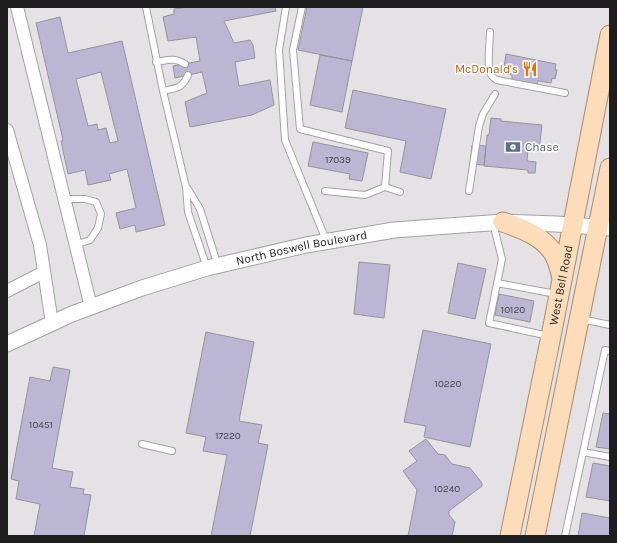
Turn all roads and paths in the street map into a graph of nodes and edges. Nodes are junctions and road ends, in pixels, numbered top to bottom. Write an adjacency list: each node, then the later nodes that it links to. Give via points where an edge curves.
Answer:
1 (17, 7): 20 (street)
2 (146, 7): 7 (lane)
3 (286, 7): 24 (lane, via 279,50 285,140)
4 (302, 7): 16 (lane, via 293,50 300,129 388,151)
5 (490, 32): 12 (lane, via 489,65 492,76 497,80)
6 (610, 35): 22 (main road, West Bell Road)
7 (156, 62): 8 (lane, via 178,59); 10 (lane)
8 (186, 64)
9 (188, 75): 10 (lane, via 180,87)
10 (163, 91): 15 (lane)
11 (495, 94): 18 (lane, via 479,126)
12 (565, 94)
13 (7, 130): 27 (street, via 40,245)
14 (610, 168): 23 (main road, West Bell Road)
15 (186, 187): 26 (lane, via 188,212); 26 (lane, via 200,209)
16 (385, 187): 17 (lane, via 365,194); 19 (lane)
17 (324, 191)
18 (469, 191)
19 (400, 192)
20 (64, 199): 25 (street); 25 (lane, via 96,202 101,214 98,228 90,240)
21 (498, 222): 22 (street, North Boswell Boulevard); 24 (street, North Boswell Boulevard, via 394,230); 28 (lane, via 502,259); 29 (main road, via 529,232 548,246 554,254)
22 (573, 224): 23 (street, North Boswell Boulevard); 29 (main road, West Bell Road)
23 (604, 227): 32 (main road, West Bell Road)
24 (326, 242): 26 (street, North Boswell Boulevard)
25 (76, 245): 31 (street)
26 (212, 267): 31 (street, North Boswell Boulevard, via 142,288)
27 (44, 272): 30 (street); 33 (street)
28 (497, 282): 29 (lane); 35 (lane, via 489,323)
29 (561, 287): 35 (main road, West Bell Road)
30 (7, 291)
31 (91, 307): 33 (street, North Boswell Boulevard)
32 (579, 318): 34 (lane); 43 (main road, West Bell Road)
33 (52, 323): 36 (street, North Boswell Boulevard)
34 (610, 325)
35 (551, 336): 42 (main road, West Bell Road)
36 (7, 344)
37 (610, 351): 40 (lane, via 605,350)
38 (142, 444): 39 (lane)
39 (172, 450)
40 (583, 452): 41 (lane); 44 (lane)
41 (610, 458)
42 (510, 536)
43 (535, 536)
44 (565, 536)

